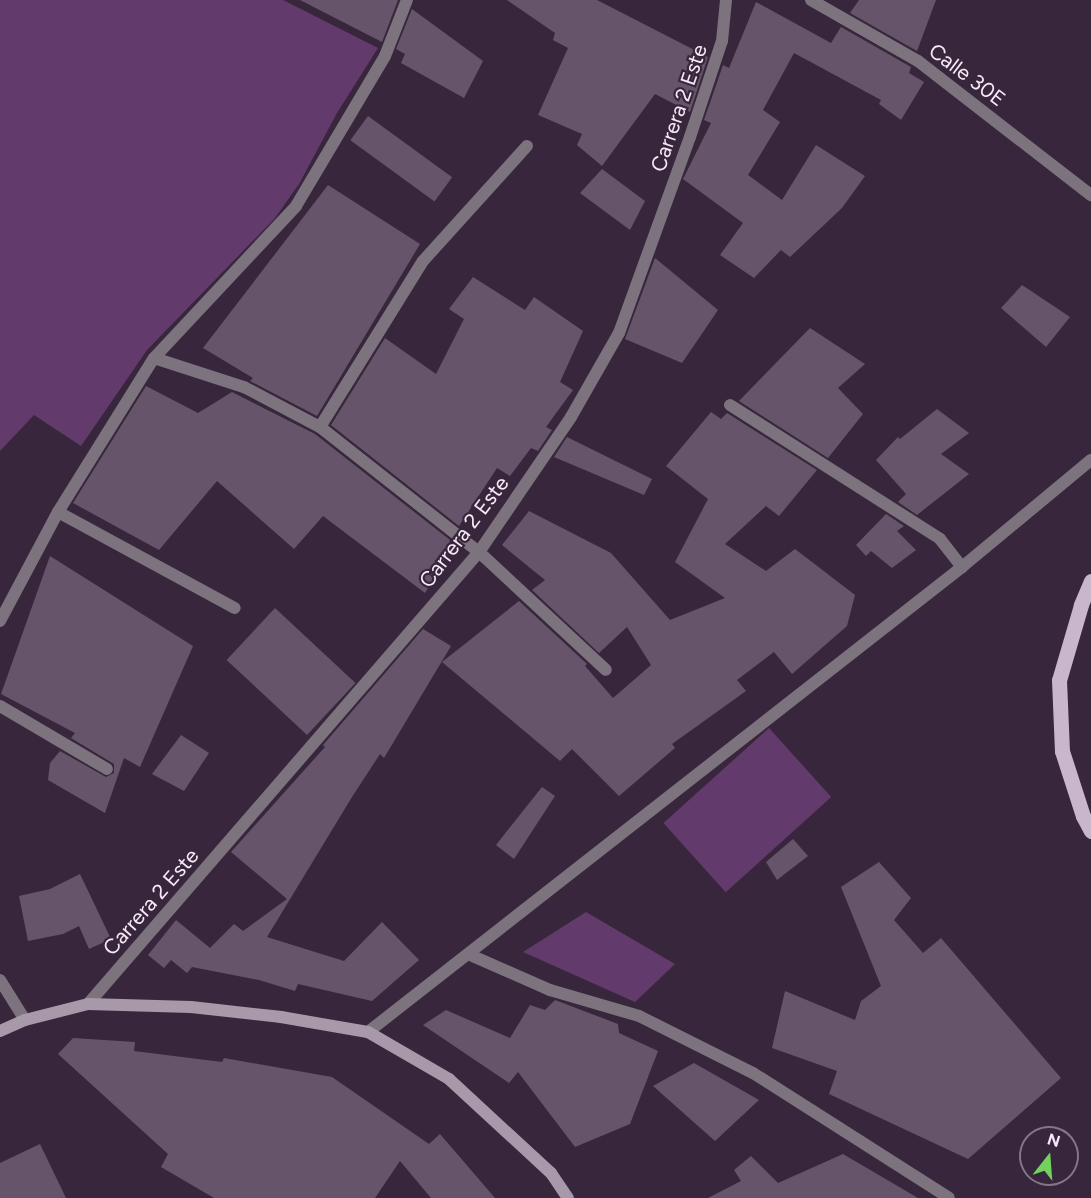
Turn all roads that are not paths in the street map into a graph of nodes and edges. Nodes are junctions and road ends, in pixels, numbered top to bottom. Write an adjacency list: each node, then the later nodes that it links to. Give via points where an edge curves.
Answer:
1 (407, 0): 6 (street, via 385,56 296,206)
2 (726, 0): 11 (street, Carrera 2 Este, via 722,41 619,333 571,417)
3 (811, 0): 5 (street, Calle 30E, via 918,62)
4 (527, 146): 8 (street, via 423,261)
5 (1091, 195)
6 (154, 358): 8 (street, via 244,387); 10 (street)
7 (730, 405): 12 (street, via 940,539)
8 (320, 427): 11 (street)
9 (1091, 460): 12 (street)
10 (58, 512): 14 (street); 15 (street)
11 (479, 552): 16 (street); 22 (street, Carrera 2 Este)
12 (962, 567): 20 (street)
13 (1091, 581): 19 (main road, via 1059,680 1062,751)
14 (235, 608)
15 (0, 621)
16 (606, 670)
17 (0, 706): 18 (street)
18 (107, 769)
19 (1091, 831)
20 (468, 954): 25 (street); 27 (street, via 550,990 639,1016 753,1073)
21 (0, 980): 23 (street)
22 (88, 1004): 23 (main road); 25 (main road, via 191,1007)
23 (25, 1020): 24 (main road)
24 (0, 1031)
25 (368, 1032): 26 (main road, via 449,1079 551,1173)
26 (568, 1198)
27 (949, 1198)

